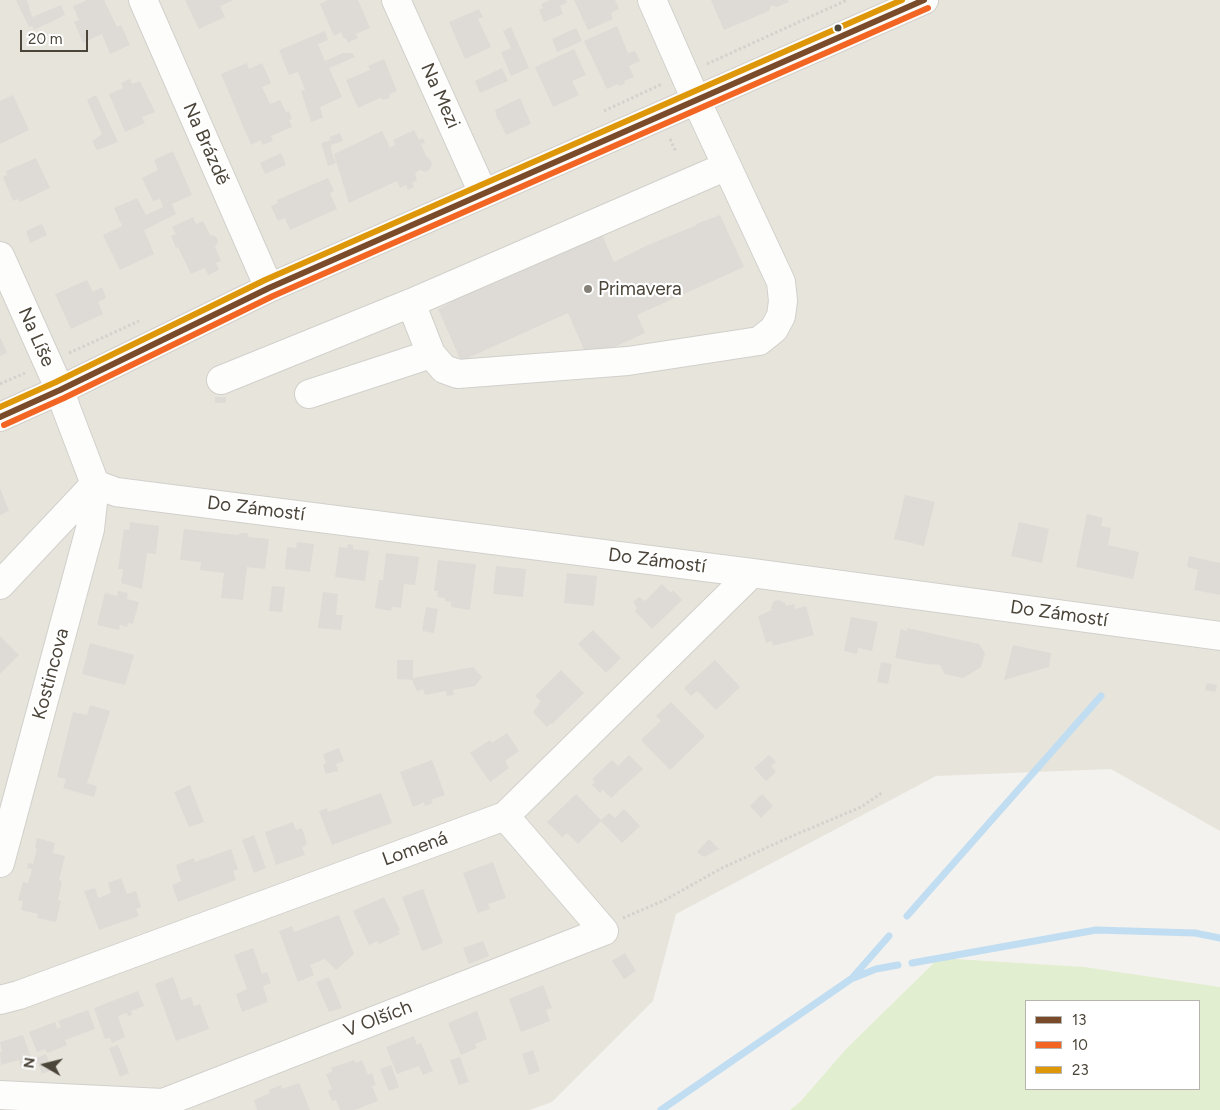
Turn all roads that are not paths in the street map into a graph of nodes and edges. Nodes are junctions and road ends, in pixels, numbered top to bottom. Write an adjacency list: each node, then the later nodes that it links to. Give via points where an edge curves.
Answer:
1 (143, 0): 9 (street, Na Brázdě)
2 (396, 0): 7 (street, Na Mezi)
3 (652, 0): 5 (street)
4 (924, 0): 5 (street)
5 (696, 100): 6 (street); 7 (street)
6 (727, 166): 10 (street); 11 (street, via 781,282 781,316 774,329 759,341 628,361 458,374 444,369)
7 (484, 193): 9 (street)
8 (0, 256): 13 (street, Na Líše)
9 (269, 288): 13 (street)
10 (411, 303): 11 (street); 12 (street)
11 (431, 354): 14 (street)
12 (221, 380)
13 (60, 390): 15 (street); 16 (street, Na Líše)
14 (309, 394)
15 (0, 417)
16 (95, 484): 17 (street, Do Zámostí, via 116,492); 18 (street); 21 (street, Kostincova, via 90,529)
17 (752, 573): 19 (street, Do Zámostí); 20 (street, Lomená)
18 (0, 585)
19 (1220, 636)
20 (505, 816): 22 (street, Lomená); 23 (street, V Olších, via 604,931 163,1103)
21 (0, 863)
22 (0, 1000)
23 (0, 1095)

